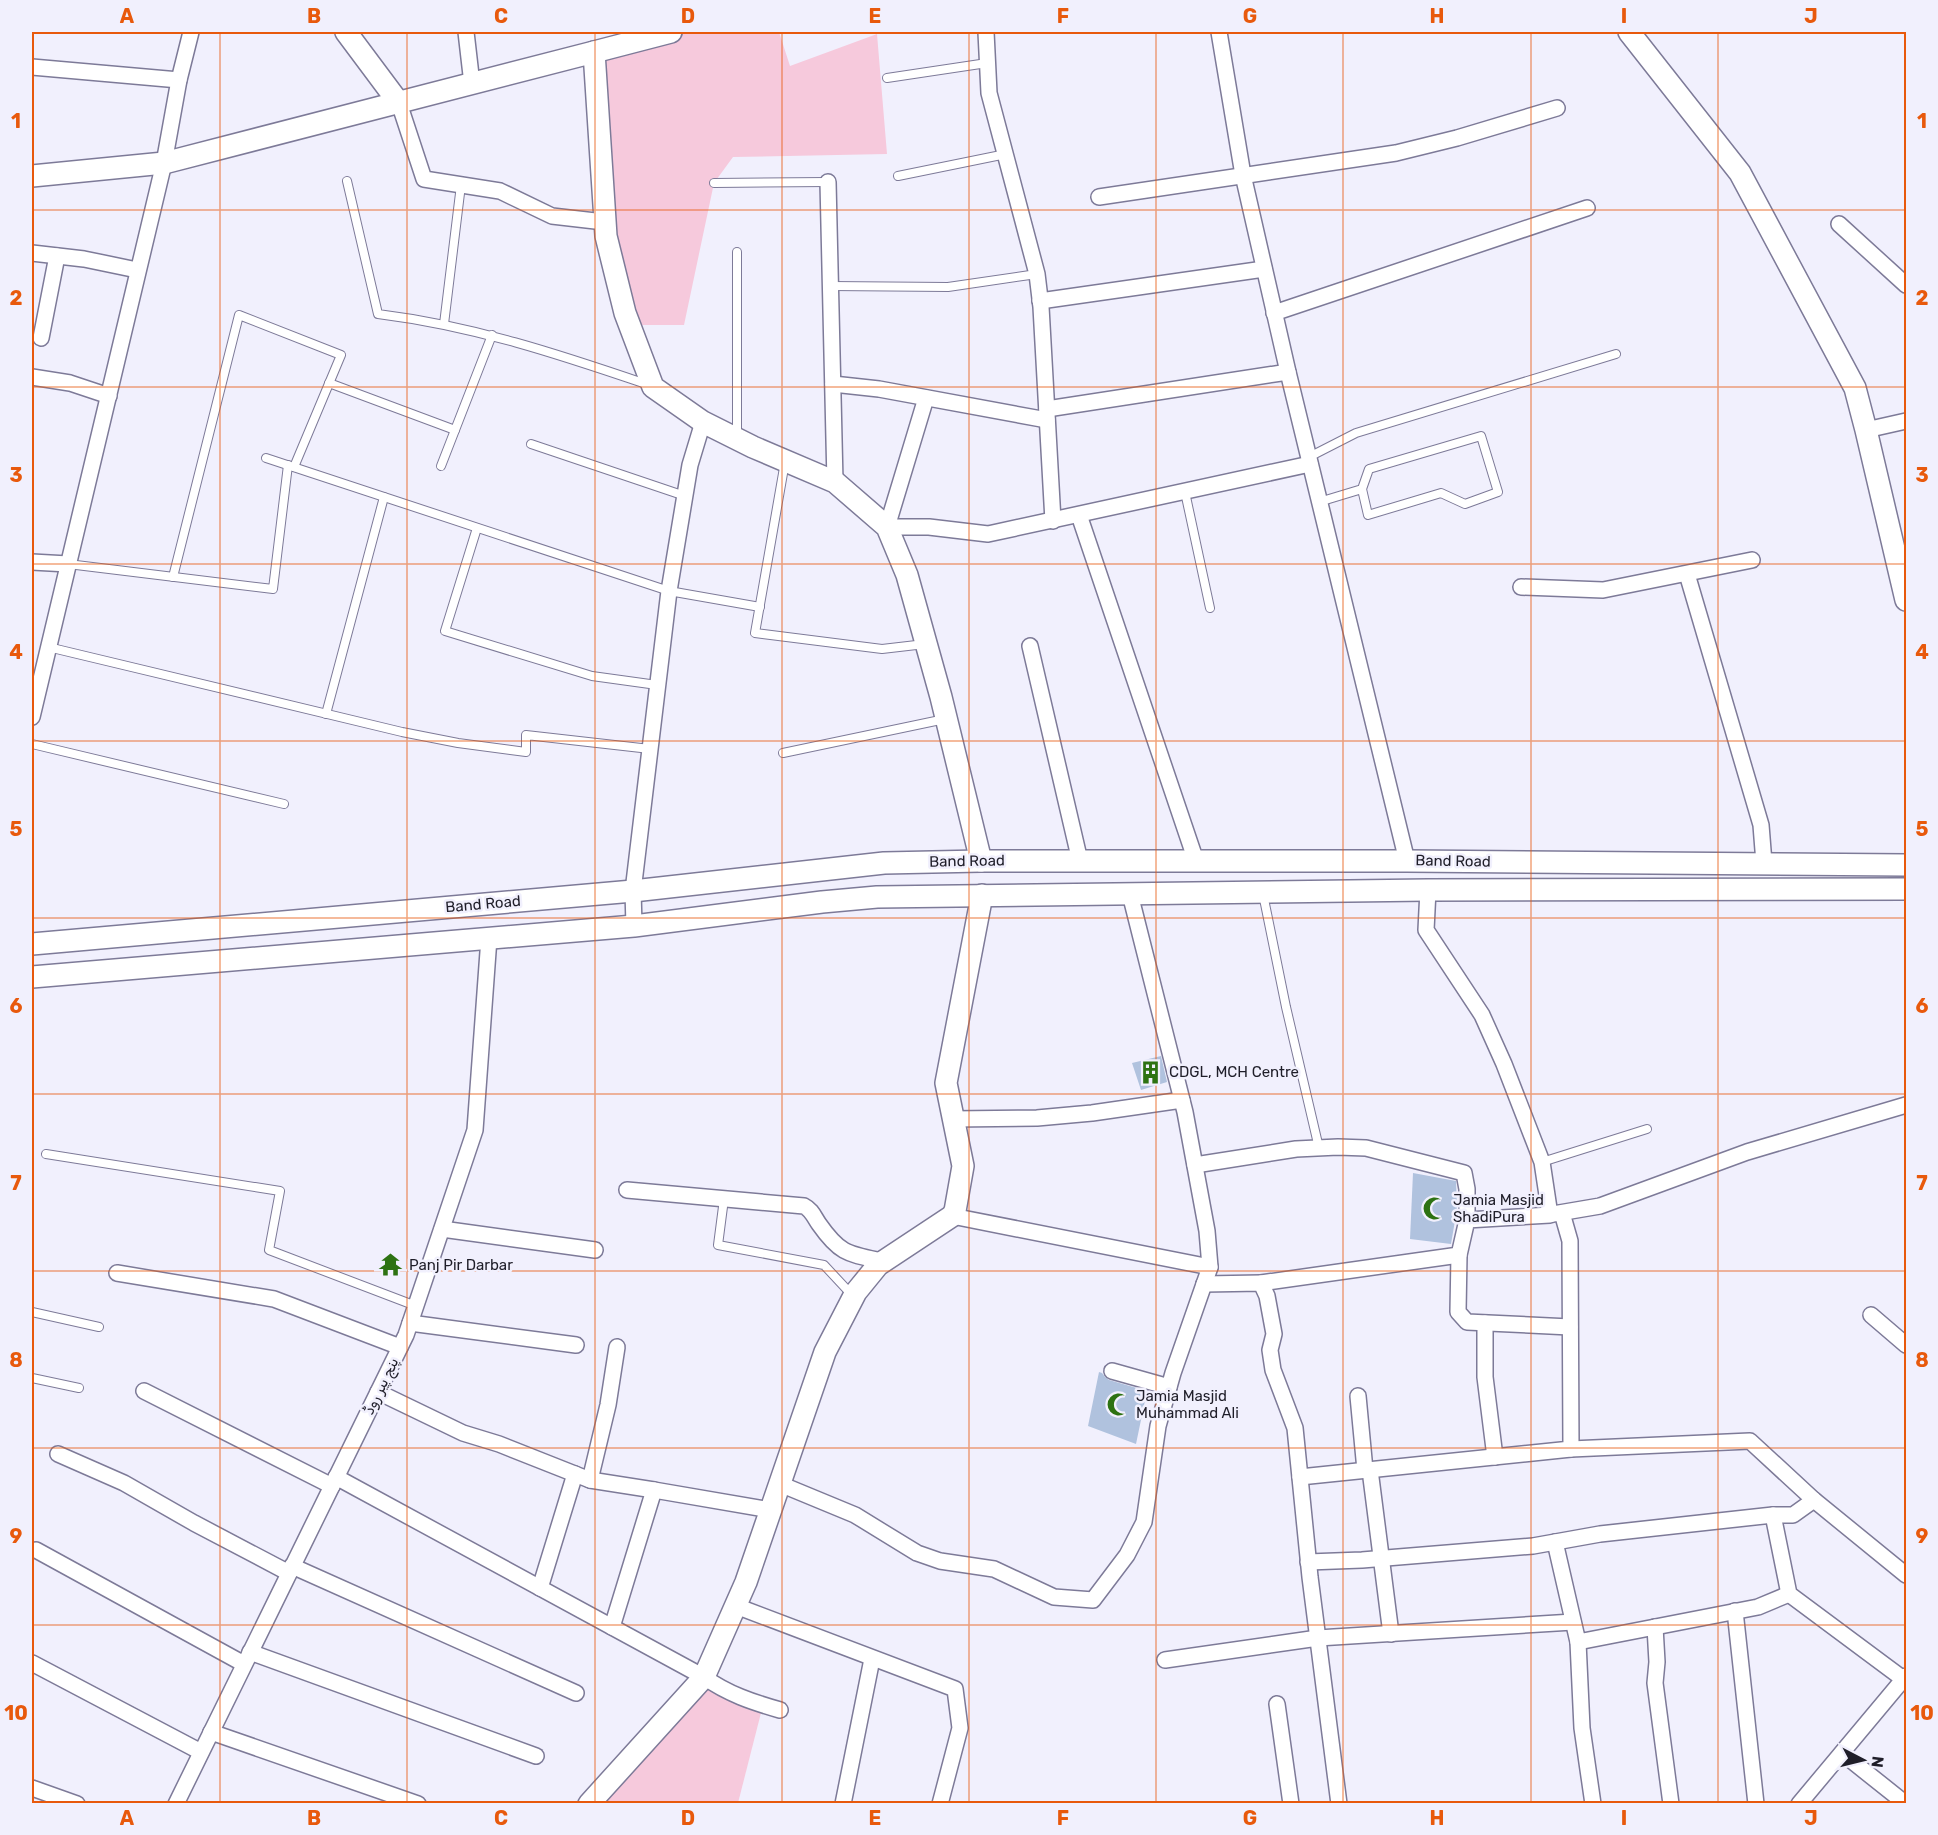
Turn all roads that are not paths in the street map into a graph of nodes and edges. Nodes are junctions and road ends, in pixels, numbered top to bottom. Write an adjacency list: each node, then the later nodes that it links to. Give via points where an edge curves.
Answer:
1 (191, 32): 12 (street)
2 (346, 32): 14 (main road)
3 (466, 32): 13 (street)
4 (672, 32): 8 (main road)
5 (986, 32): 9 (street)
6 (1219, 32): 18 (street)
7 (1629, 32): 54 (main road, via 1740,173 1854,388)
8 (594, 52): 13 (main road); 27 (main road)
9 (987, 63): 11 (lane); 16 (street, via 989,93)
10 (32, 67): 12 (street)
11 (887, 78)
12 (179, 80): 17 (street)
13 (472, 84): 14 (main road)
14 (399, 103): 17 (main road); 24 (street, via 424,179)
15 (1557, 108): 18 (street, via 1396,153)
16 (1006, 154): 20 (lane); 34 (street)
17 (164, 163): 19 (main road); 33 (street)
18 (1243, 175): 25 (street); 32 (street)
19 (32, 176)
20 (897, 176)
21 (347, 181): 39 (lane, via 378,314)
22 (828, 182): 23 (lane); 36 (street)
23 (714, 183)
24 (461, 185): 27 (street, via 500,191 552,216); 39 (lane)
25 (1099, 197)
26 (1587, 208): 38 (street)
27 (604, 222): 47 (main road, via 625,314)
28 (1839, 224): 35 (street)
29 (737, 252): 55 (lane)
30 (32, 253): 31 (street)
31 (57, 256): 33 (street); 41 (street)
32 (1264, 269): 37 (street); 38 (street)
33 (137, 270): 48 (street)
34 (1037, 274): 36 (lane, via 948,287); 37 (street)
35 (1906, 285)
36 (830, 286): 46 (street)
37 (1040, 301): 50 (street)
38 (1274, 314): 43 (street)
39 (444, 324): 40 (lane)
40 (492, 335): 47 (lane); 53 (lane)
41 (42, 338)
42 (1616, 354): 59 (lane, via 1356,433)
43 (1288, 372): 50 (street); 59 (street)
44 (32, 377): 48 (street, via 70,383)
45 (329, 383): 53 (lane); 60 (lane); 76 (lane, via 341,355 240,315)
46 (833, 384): 49 (street); 62 (street)
47 (653, 387): 52 (main road)
48 (109, 396): 74 (street)
49 (926, 398): 50 (street); 70 (street)
50 (1047, 414): 69 (street)
51 (1906, 421): 54 (street)
52 (704, 422): 55 (main road); 65 (street)
53 (455, 430): 61 (lane)
54 (1866, 430): 79 (main road)
55 (737, 439): 58 (main road)
56 (531, 444): 65 (lane)
57 (266, 458): 60 (lane)
58 (785, 460): 62 (main road); 80 (lane)
59 (1310, 461): 64 (street); 67 (street)
60 (291, 466): 66 (lane); 76 (lane, via 273,589)
61 (441, 466)
62 (835, 482): 70 (main road)
63 (1362, 489): 63 (lane, via 1369,469 1481,436 1498,492 1465,504 1441,493 1368,515); 67 (lane)
64 (1185, 492): 68 (street); 81 (lane)
65 (685, 496): 78 (street)
66 (384, 497): 71 (lane); 87 (lane)
67 (1319, 502): 97 (street)
68 (1079, 515): 69 (street); 96 (street)
69 (1053, 521): 70 (street, via 988,534)
70 (887, 527): 82 (main road, via 907,575)
71 (477, 528): 78 (lane); 86 (lane, via 446,631 592,676)
72 (1752, 560): 75 (street)
73 (32, 562): 74 (street)
74 (68, 564): 76 (lane); 84 (street)
75 (1687, 574): 77 (street, via 1603,590); 98 (street, via 1761,825)
76 (173, 577)
77 (1521, 587)
78 (669, 591): 80 (lane); 86 (street)
79 (1906, 600)
80 (760, 608): 82 (lane, via 755,633 882,649)
81 (1210, 608)
82 (926, 644): 89 (main road)
83 (1030, 646): 95 (street)
84 (48, 647): 85 (street); 87 (lane)
85 (37, 668): 88 (street)
86 (657, 686): 91 (street)
87 (326, 714): 91 (lane, via 458,743 526,752 526,735)
88 (32, 717)
89 (946, 718): 92 (lane); 94 (main road)
90 (32, 744): 93 (lane)
91 (650, 749): 101 (street)
92 (783, 753)
93 (284, 804)
94 (981, 861): 95 (main road, Band Road); 101 (main road, Band Road, via 884,863)
95 (1080, 861): 96 (main road, Band Road)
96 (1196, 861): 97 (main road, Band Road)
97 (1407, 861): 98 (main road, Band Road)
98 (1764, 863): 99 (main road, Band Road)
99 (1906, 865)
100 (1906, 889): 102 (main road, Band Road)
101 (633, 891): 106 (street); 108 (main road, Band Road)
102 (1428, 891): 104 (main road, Band Road); 116 (street, via 1426,930 1482,1015)
103 (1130, 894): 104 (main road, Band Road); 105 (main road, Band Road); 110 (street)
104 (1263, 894): 114 (lane)
105 (982, 895): 106 (main road, Band Road, via 877,897); 112 (main road, via 946,1083)
106 (634, 926): 107 (main road, Band Road)
107 (489, 938): 109 (main road, Band Road); 123 (street, پنج پیر روڈ, via 475,1130)
108 (32, 944)
109 (32, 977)
110 (1182, 1100): 112 (street, via 1037,1118); 117 (street)
111 (1906, 1105): 120 (street, via 1747,1152 1600,1206)
112 (952, 1119): 121 (main road, via 963,1166)
113 (1647, 1129): 116 (lane)
114 (1319, 1148): 117 (street); 122 (street, via 1366,1148 1464,1173)
115 (46, 1154): 132 (lane, via 280,1191 270,1250)
116 (1542, 1162): 120 (street)
117 (1195, 1165): 127 (street)
118 (627, 1190): 119 (street)
119 (724, 1199): 126 (street, via 804,1206 838,1249); 131 (lane, via 718,1245 824,1265)
120 (1556, 1214): 122 (street); 138 (street, via 1569,1241)
121 (952, 1216): 126 (main road); 127 (street)
122 (1467, 1220): 125 (street)
123 (442, 1228): 124 (street); 132 (street, پنج پیر روڈ)
124 (595, 1250)
125 (1460, 1255): 129 (street); 136 (street, via 1458,1312 1467,1322)
126 (882, 1261): 131 (main road)
127 (1210, 1267): 130 (street)
128 (117, 1273): 141 (street, via 274,1299)
129 (1262, 1283): 130 (street); 155 (street, via 1274,1334 1270,1350 1273,1370 1295,1428)
130 (1204, 1284): 145 (street)
131 (854, 1296): 158 (main road, via 825,1352)
132 (416, 1306): 135 (street, پنج پیر روڈ)
133 (32, 1312): 137 (lane)
134 (1871, 1315): 140 (street)
135 (410, 1323): 139 (street); 141 (street, پنج پیر روڈ)
136 (1485, 1323): 138 (street); 152 (street, via 1485,1377)
137 (99, 1327)
138 (1570, 1327): 150 (street)
139 (576, 1345)
140 (1906, 1345)
141 (400, 1347): 148 (street, پنج پیر روڈ)
142 (616, 1347): 156 (street, via 608,1405)
143 (1112, 1371): 145 (street)
144 (32, 1378): 146 (lane)
145 (1169, 1387): 158 (street, via 1158,1425 1144,1522 1127,1555 1093,1600 1054,1597 993,1569 940,1561 917,1553 855,1515)
146 (79, 1388)
147 (144, 1391): 157 (street)
148 (378, 1392): 154 (street, via 463,1433); 157 (street, پنج پیر روڈ)
149 (1358, 1396): 153 (street)
150 (1571, 1449): 152 (street); 160 (street, via 1750,1441)
151 (58, 1455): 167 (street, via 124,1483 194,1523)
152 (1495, 1457): 153 (street)
153 (1368, 1470): 155 (street); 165 (street)
154 (575, 1474): 156 (street); 169 (street)
155 (1300, 1477): 166 (street)
156 (590, 1480): 159 (street)
157 (334, 1481): 167 (street, پنج پیر روڈ); 169 (street)
158 (780, 1484): 161 (main road)
159 (654, 1490): 161 (street); 174 (street)
160 (1814, 1500): 162 (street, via 1793,1515); 168 (street)
161 (771, 1510): 171 (main road)
162 (1773, 1515): 163 (street); 170 (street)
163 (1555, 1542): 165 (street); 173 (street)
164 (36, 1550): 179 (street)
165 (1382, 1559): 166 (street); 176 (street)
166 (1308, 1562): 177 (street)
167 (291, 1569): 179 (street, پنج پیر روڈ); 185 (street)
168 (1906, 1575)
169 (540, 1588): 174 (street)
170 (1789, 1594): 172 (street, via 1758,1607); 184 (street)
171 (736, 1606): 180 (street); 183 (main road)
172 (1735, 1611): 175 (street); 203 (street)
173 (1573, 1622): 176 (street); 178 (street)
174 (612, 1627): 183 (street)
175 (1655, 1627): 178 (street); 202 (street, via 1655,1683)
176 (1391, 1634): 177 (street)
177 (1318, 1638): 181 (street); 200 (street)
178 (1578, 1642): 201 (street, via 1582,1728)
179 (247, 1658): 188 (street, پنج پیر روڈ); 191 (street)
180 (872, 1659): 197 (street); 198 (street, via 955,1689 960,1728)
181 (1165, 1660)
182 (32, 1663): 189 (street)
183 (704, 1677): 187 (street, via 725,1692); 196 (main road)
184 (1906, 1679): 190 (street)
185 (576, 1693)
186 (1277, 1704): 199 (street)
187 (780, 1710)
188 (211, 1732): 189 (street, پنج پیر روڈ); 195 (street)
189 (201, 1752): 194 (street, پنج پیر روڈ)
190 (1842, 1753): 204 (street); 205 (street)
191 (536, 1756)
192 (32, 1788): 193 (street)
193 (77, 1803)
194 (176, 1803)
195 (418, 1803)
196 (589, 1803)
197 (843, 1803)
198 (940, 1803)
199 (1291, 1803)
200 (1339, 1803)
201 (1593, 1803)
202 (1671, 1803)
203 (1756, 1803)
204 (1799, 1803)
205 (1906, 1803)

